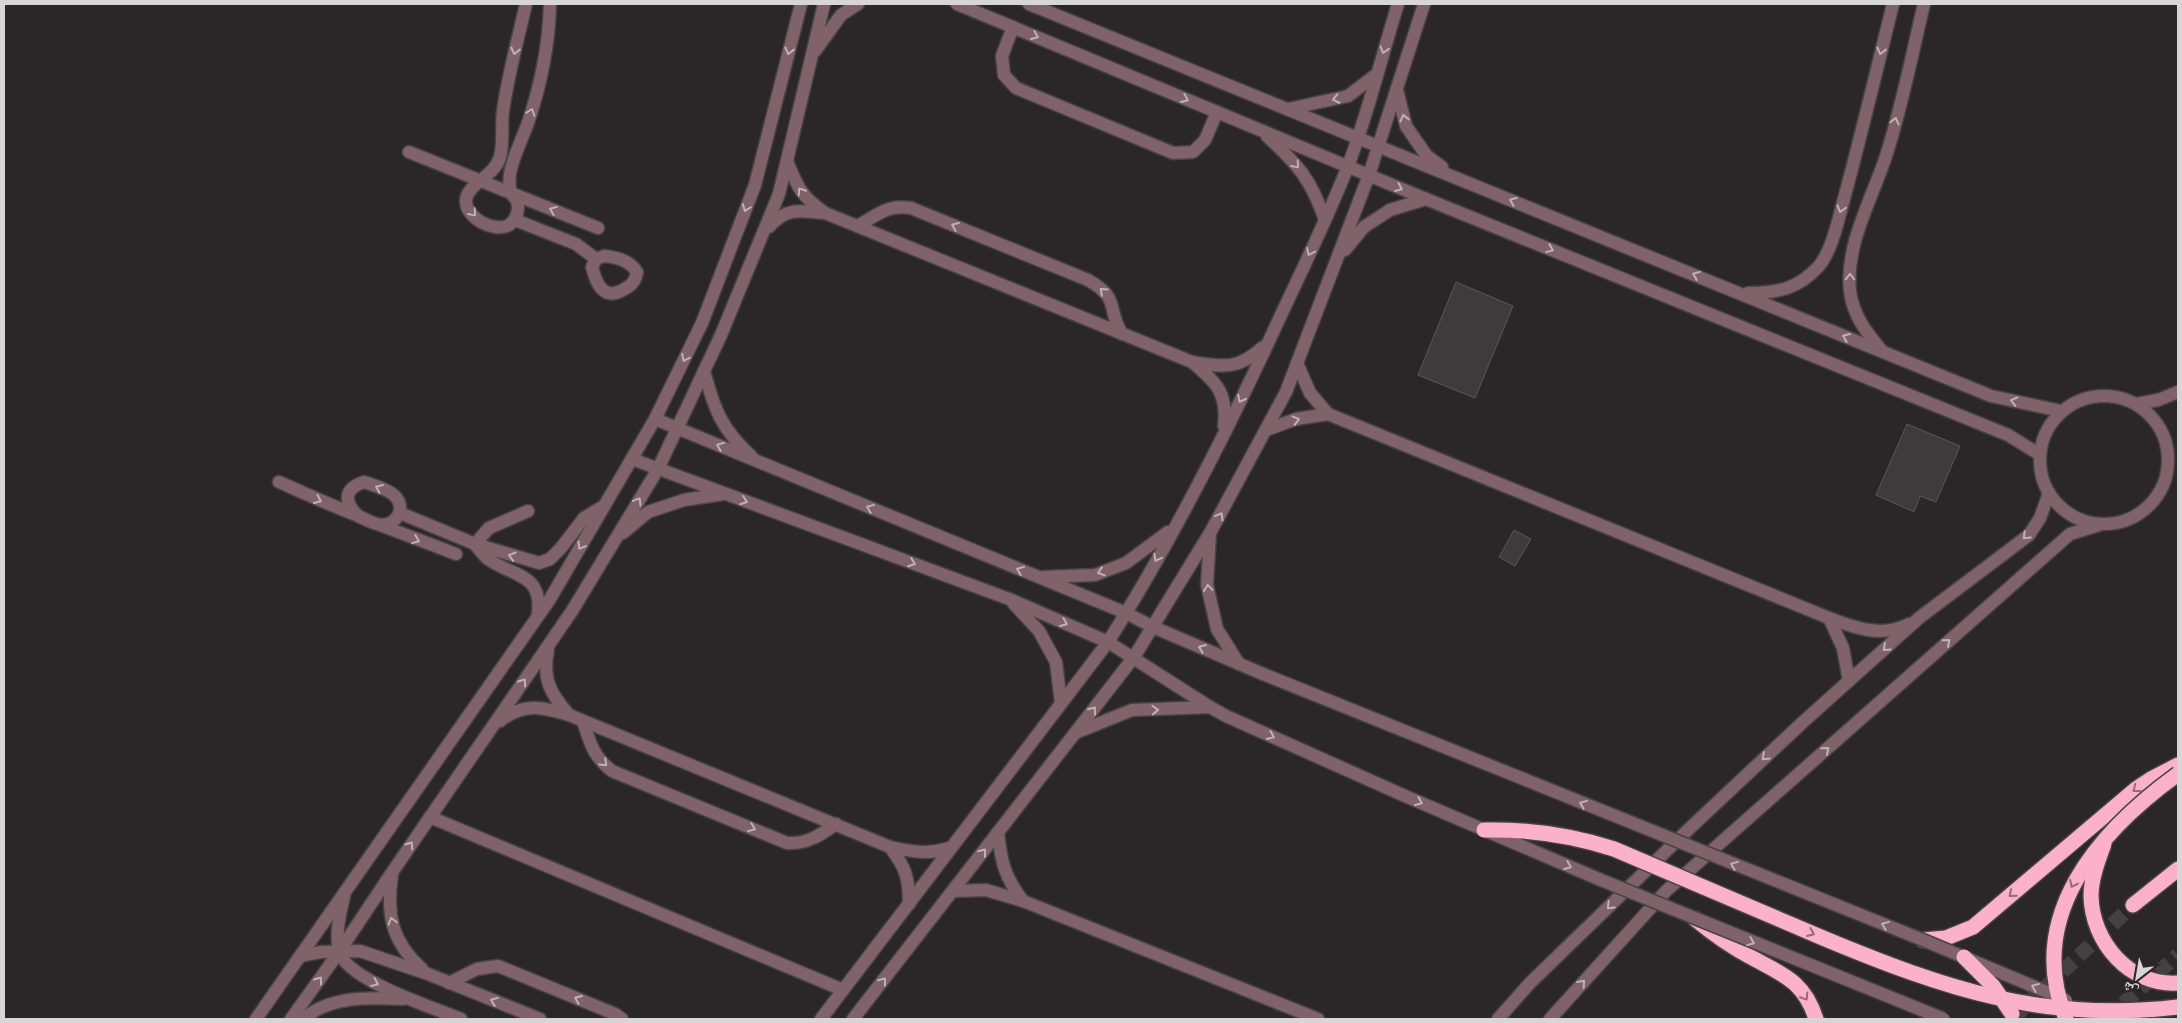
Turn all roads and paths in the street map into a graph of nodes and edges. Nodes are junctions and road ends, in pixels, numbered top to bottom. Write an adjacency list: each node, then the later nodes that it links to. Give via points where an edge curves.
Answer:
1 (526, 4): 28 (lane, one-way to 28, via 502,113 500,156 495,170)
2 (550, 4): 29 (lane, one-way to 2, via 512,163 537,95 547,46)
3 (794, 4): 13 (lane)
4 (801, 4): 13 (lane)
5 (824, 4): 15 (lane)
6 (858, 4): 15 (lane, via 842,15)
7 (957, 4): 14 (lane)
8 (1029, 4): 18 (lane)
9 (1398, 4): 16 (lane, one-way to 16)
10 (1424, 4): 17 (lane)
11 (1893, 4): 39 (lane, one-way to 39, via 1832,240 1820,265 1796,286 1771,293)
12 (1924, 4): 42 (lane, one-way to 12, via 1858,321 1850,293 1849,272 1853,250 1887,154)
13 (797, 22): 50 (lane, one-way to 50, via 755,185 702,323)
14 (1013, 27): 19 (lane, one-way to 19); 19 (lane, via 1002,56 1004,75 1016,88 1173,154 1193,152 1204,140)
15 (812, 55): 24 (lane)
16 (1376, 74): 18 (lane, one-way to 18, via 1348,96); 21 (lane)
17 (1397, 89): 22 (lane); 27 (lane, one-way to 17, via 1426,155 1406,126)
18 (1288, 109): 21 (lane)
19 (1217, 112): 20 (lane)
20 (1262, 130): 25 (lane); 33 (lane, one-way to 33, via 1298,166 1316,195)
21 (1358, 138): 22 (lane); 25 (lane)
22 (1379, 146): 26 (lane); 27 (lane)
23 (409, 152): 28 (lane)
24 (787, 161): 31 (lane, one-way to 24, via 807,200 797,186); 36 (lane, via 779,194)
25 (1348, 166): 26 (lane); 33 (lane)
26 (1369, 175): 30 (lane, one-way to 30); 38 (lane)
27 (1458, 179): 39 (lane, one-way to 27)
28 (480, 182): 29 (lane); 32 (lane, one-way to 32, via 470,190 466,199 467,210 489,225 502,227)
29 (511, 193): 32 (lane, via 517,202); 35 (lane, one-way to 29)
30 (1426, 199): 38 (lane, via 1390,210 1364,227); 55 (lane, one-way to 55, via 2008,435)
31 (825, 213): 34 (lane); 36 (lane, via 801,210 786,213 777,217)
32 (515, 220): 37 (lane, via 576,244)
33 (1324, 220): 41 (lane, one-way to 41)
34 (858, 226): 40 (lane); 40 (lane, one-way to 34, via 1115,322 1109,296 1088,280 911,208 898,206 880,212)
35 (598, 228)
36 (762, 235): 45 (lane)
37 (596, 259)
38 (1337, 260): 44 (lane)
39 (1742, 293): 42 (lane, one-way to 39)
40 (1122, 334): 43 (lane)
41 (1268, 342): 43 (lane, via 1253,356 1236,365 1222,367); 53 (lane, one-way to 53)
42 (1882, 351): 48 (lane, one-way to 42, via 1990,396)
43 (1192, 362): 53 (lane, via 1213,380 1223,396 1226,412)
44 (1297, 363): 49 (lane, via 1310,393); 52 (lane)
45 (704, 371): 51 (lane); 57 (lane, via 713,406 733,440)
46 (2178, 392): 47 (lane)
47 (2136, 404): 48 (lane, via 2105,396 2082,400); 58 (lane, via 2162,431 2168,448)
48 (2061, 412): 55 (lane, via 2050,424)
49 (1328, 414): 52 (lane, one-way to 49, via 1296,419); 78 (lane)
50 (655, 419): 51 (lane); 56 (lane)
51 (677, 429): 57 (lane, one-way to 51); 59 (lane)
52 (1266, 430): 70 (lane, one-way to 52)
53 (1223, 435): 69 (lane)
54 (2178, 447): 58 (lane)
55 (2040, 454): 61 (lane, via 2041,474)
56 (632, 459): 59 (lane); 63 (lane)
57 (758, 462): 74 (lane, one-way to 57)
58 (2169, 467): 68 (lane, via 2164,486 2153,503 2137,516 2119,524)
59 (658, 469): 62 (lane); 71 (lane, one-way to 59)
60 (279, 482): 66 (lane, one-way to 66)
61 (2049, 493): 68 (lane, via 2062,509 2079,520); 79 (lane, one-way to 79, via 2040,518 2029,535)
62 (725, 494): 71 (lane, via 684,500 648,512); 75 (lane, one-way to 75)
63 (606, 504): 72 (lane, one-way to 72, via 584,518 550,559 538,563); 77 (lane, one-way to 77)
64 (528, 511): 72 (lane, via 489,528)
65 (400, 513): 66 (lane, one-way to 66, via 400,505 394,496 364,482 354,485 347,499); 67 (lane, via 388,525); 72 (lane)
66 (358, 516): 67 (lane)
67 (377, 524): 73 (lane, one-way to 73)
68 (2098, 525): 131 (lane, one-way to 68, via 1666,891 2070,534)
69 (1172, 530): 74 (lane, one-way to 74, via 1126,563 1095,575); 76 (lane, one-way to 76)
70 (1210, 533): 80 (lane); 84 (lane, one-way to 70, via 1217,629 1207,585)
71 (615, 539): 82 (lane)
72 (475, 544): 77 (lane, via 486,558 530,582 540,600)
73 (456, 554)
74 (1040, 577): 76 (lane)
75 (1009, 599): 81 (lane, one-way to 81); 86 (lane, via 1039,630 1056,662)
76 (1126, 613): 80 (lane); 81 (lane)
77 (538, 616): 103 (lane)
78 (1829, 618): 79 (lane, via 1867,631 1887,631); 85 (lane, via 1843,648)
79 (1919, 618): 85 (lane, one-way to 85)
80 (1153, 627): 83 (lane); 84 (lane, one-way to 80)
81 (1108, 642): 83 (lane); 86 (lane)
82 (549, 644): 88 (lane, via 546,680); 90 (lane, one-way to 82)
83 (1134, 658): 87 (lane); 91 (lane, one-way to 83)
84 (1239, 664): 109 (lane, one-way to 84, bridge)
85 (1849, 681): 130 (lane, one-way to 130, via 1690,827 1530,983)
86 (1061, 703): 100 (lane)
87 (1210, 707): 91 (lane, one-way to 87, via 1132,710); 96 (lane, one-way to 96, bridge)
88 (569, 715): 89 (lane); 90 (lane, via 525,707 511,712)
89 (583, 720): 95 (lane); 95 (lane, one-way to 95, via 593,751 612,771 786,843 801,844 818,838)
90 (490, 730): 94 (lane)
91 (1075, 733): 97 (lane)
92 (2178, 765): 109 (highway, one-way to 109, via 2136,789 1973,927 1946,938)
93 (2178, 774): 98 (highway, bridge, via 2146,798)
94 (430, 817): 102 (lane, one-way to 94); 116 (lane)
95 (836, 824): 99 (lane)
96 (1484, 830): 108 (lane, one-way to 108, bridge); 120 (highway, one-way to 120, bridge, via 1538,831 1614,849)
97 (998, 832): 104 (lane, one-way to 97); 105 (lane, via 1000,855 1010,884)
98 (2108, 836): 115 (highway, bridge, via 2093,877 2091,894 2096,928 2109,950 2127,968 2158,982); 117 (highway, one-way to 117, bridge, via 2077,876 2059,919 2054,966)
99 (890, 847): 100 (lane, via 935,852); 106 (lane, via 902,862 909,880)
100 (952, 847): 106 (lane)
101 (2178, 869): 107 (highway)
102 (392, 871): 110 (lane); 113 (lane, one-way to 102, via 408,957 397,938 389,915)
103 (346, 891): 110 (lane, via 338,930); 111 (lane)
104 (953, 891): 105 (lane, via 986,890); 128 (lane, one-way to 104)
105 (1023, 901): 129 (lane)
106 (909, 904): 116 (lane)
107 (2133, 905)
108 (1695, 919): 132 (highway, one-way to 132, via 1730,945 1783,973 1805,994); 133 (lane, one-way to 133, bridge)
109 (1923, 940): 112 (lane, bridge)
110 (339, 952): 111 (lane); 113 (lane, via 360,951); 118 (lane, one-way to 118, via 352,969 368,981); 122 (lane, one-way to 110)
111 (300, 956): 121 (lane)
112 (1964, 957): 117 (lane, one-way to 112, bridge); 120 (highway, bridge, via 1993,986)
113 (428, 974): 114 (lane)
114 (449, 983): 125 (lane, one-way to 114); 126 (lane, one-way to 114, via 498,966 477,969)
115 (2178, 984)
116 (843, 990): 127 (lane)
117 (2057, 996): 134 (highway, bridge); 135 (lane, bridge)
118 (415, 1000): 123 (lane, via 370,997 327,1004); 124 (lane)
119 (2178, 1007): 135 (highway, bridge)
120 (2013, 1015): 134 (highway)
121 (256, 1019)
122 (291, 1019)
123 (303, 1019)
124 (461, 1019)
125 (540, 1019)
126 (622, 1019)
127 (821, 1019)
128 (853, 1019)
129 (1318, 1019)
130 (1498, 1019)
131 (1550, 1019)
132 (1816, 1019)
133 (1944, 1019)
134 (2066, 1019): 135 (highway)
135 (2111, 1019)

